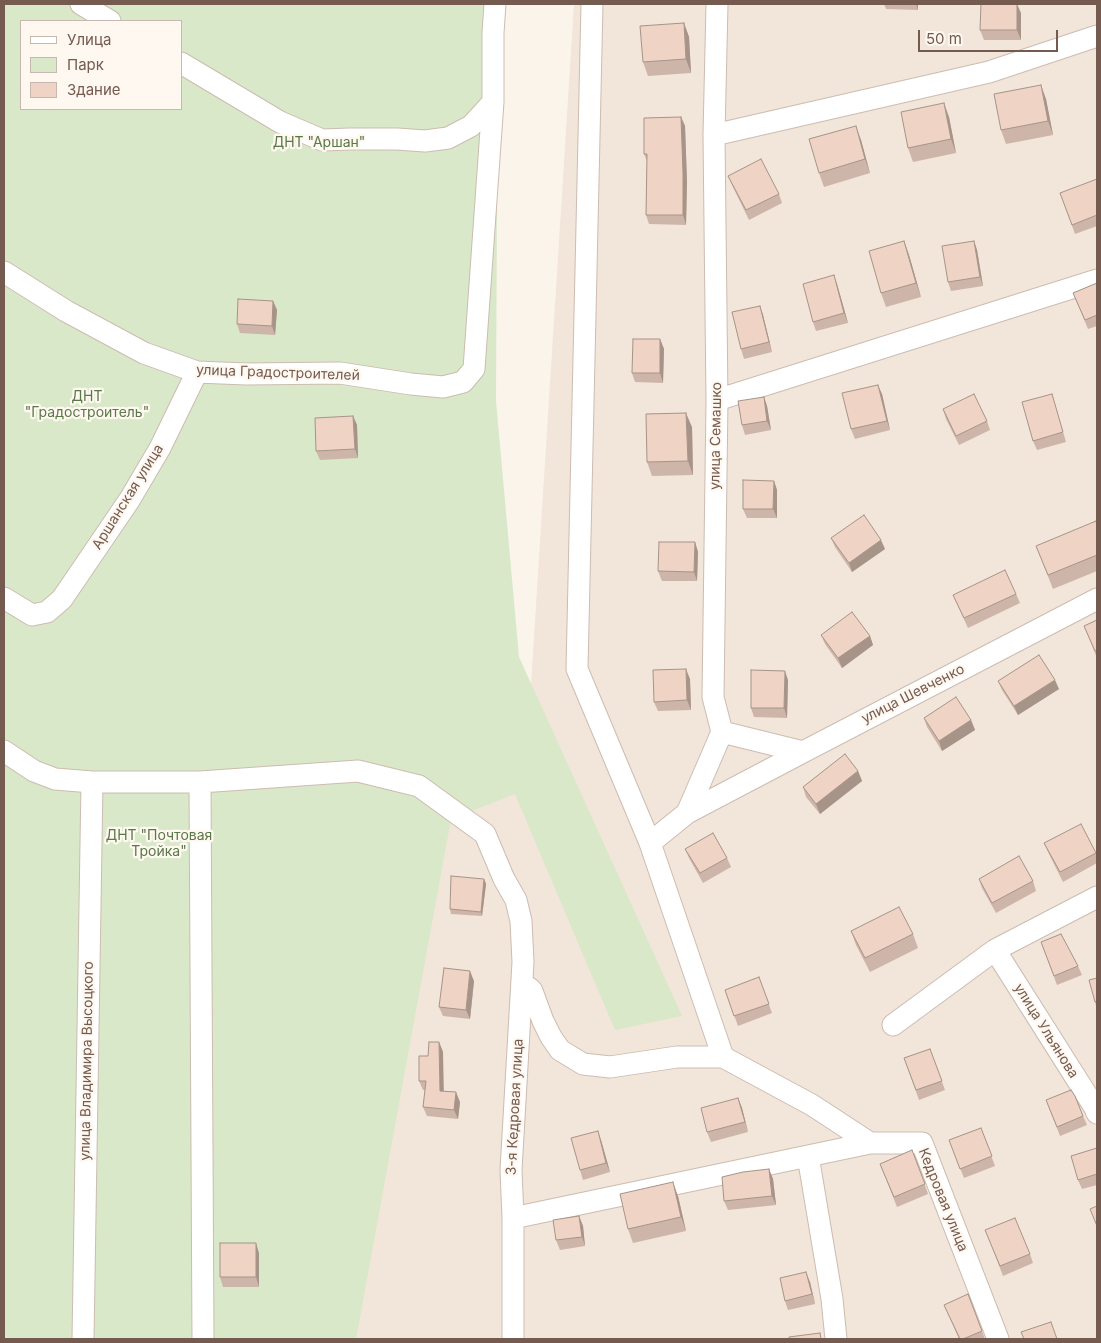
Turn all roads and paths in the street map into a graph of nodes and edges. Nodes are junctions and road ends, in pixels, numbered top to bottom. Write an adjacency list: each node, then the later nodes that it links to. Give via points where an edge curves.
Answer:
1 (81, 4): 5 (street)
2 (495, 4): 8 (street, улица Градостроителей)
3 (592, 4): 22 (street, via 577,669)
4 (716, 4): 9 (street, улица Семашко)
5 (108, 20)
6 (1097, 36): 9 (street, via 989,72)
7 (182, 64): 8 (street, via 280,122 322,140 425,141 448,138 471,126)
8 (493, 102): 12 (street, улица Градостроителей, via 474,369 463,382 443,387 340,373)
9 (714, 135): 13 (street, улица Семашко)
10 (4, 272): 12 (street, улица Градостроителей, via 66,311 144,353)
11 (1097, 280): 13 (street)
12 (197, 372): 14 (street, Аршанская улица, via 160,448 130,499 62,599 47,612 32,615)
13 (717, 400): 16 (street, улица Семашко, via 713,697)
14 (4, 598)
15 (1097, 599): 18 (street, улица Шевченко)
16 (722, 732): 18 (street); 21 (street)
17 (4, 751): 19 (street, via 34,771 55,779)
18 (803, 752): 21 (street, улица Шевченко)
19 (92, 782): 20 (street); 32 (street, улица Владимира Высоцкого)
20 (200, 782): 25 (street, 3-я Кедровая улица, via 358,771 418,786 485,834 516,900 523,962); 33 (street)
21 (687, 813): 22 (street)
22 (650, 843): 27 (street)
23 (1097, 897): 24 (street)
24 (995, 950): 26 (street); 28 (street, улица Ульянова)
25 (522, 984): 27 (street, via 532,992 560,1050 583,1064 610,1067 677,1056); 31 (street, 3-я Кедровая улица, via 511,1170)
26 (893, 1025)
27 (723, 1057): 29 (street, via 812,1105)
28 (1097, 1113)
29 (870, 1143): 30 (street, Кедровая улица); 36 (street, Кедровая улица, via 922,1143)
30 (808, 1156): 31 (street, Кедровая улица); 35 (street)
31 (513, 1218): 34 (street, 3-я Кедровая улица)
32 (83, 1339)
33 (204, 1339)
34 (513, 1339)
35 (836, 1339)
36 (998, 1339)

